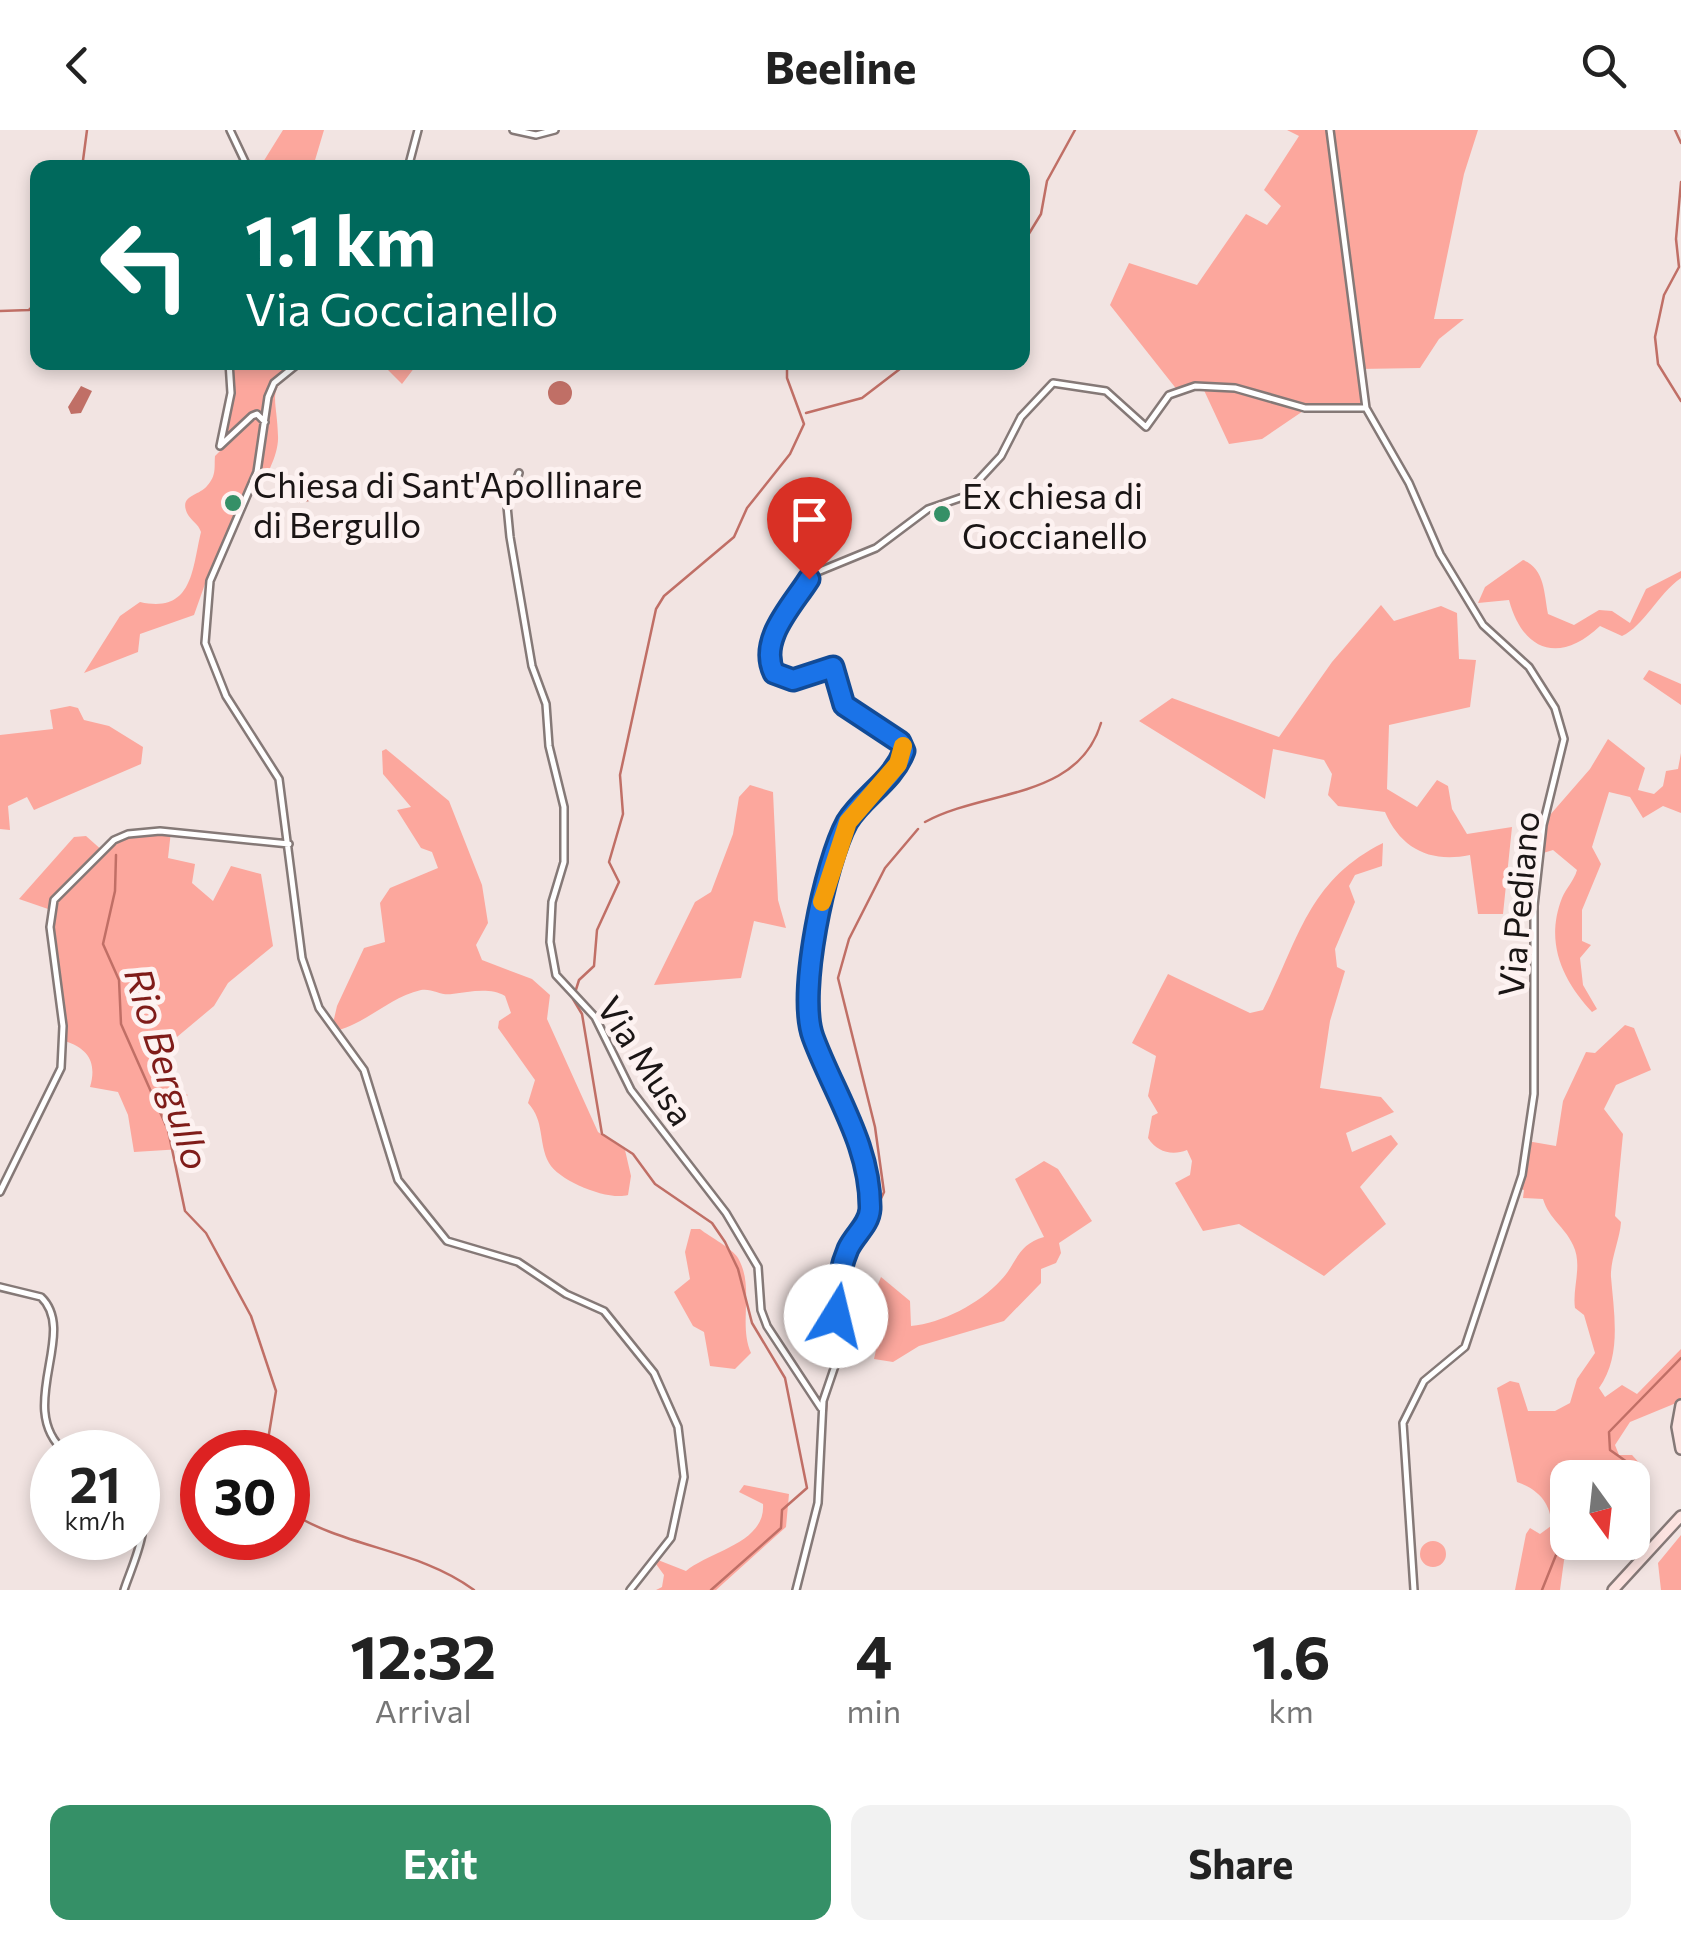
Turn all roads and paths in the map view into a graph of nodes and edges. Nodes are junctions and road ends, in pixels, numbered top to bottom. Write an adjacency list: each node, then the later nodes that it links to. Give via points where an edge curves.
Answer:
1 (230, 130): 6 (street)
2 (418, 130): 7 (street)
3 (513, 130): 4 (street)
4 (555, 130)
5 (1330, 130): 10 (street, Via Pediano)
6 (244, 160)
7 (410, 160)
8 (230, 370): 11 (street, via 220,446 252,416)
9 (290, 370): 11 (street, via 274,383)
10 (1366, 408): 19 (street, via 1306,408 1235,388 1195,386 1169,395 1146,427 1106,391 1053,382 963,497 928,509 876,548 815,573 782,618 768,655 774,673 793,680 833,667 844,705 904,751 848,822 820,908 807,989 812,1036 858,1142 870,1204 844,1262 836,1309 840,1351); 27 (street, Via Pediano, via 1483,626 1529,668 1564,739 1543,825 1533,920 1534,1094 1522,1176 1466,1347 1424,1380 1403,1423)
11 (266, 425): 13 (street, via 257,472 210,582 204,631 226,696 279,779)
12 (519, 472): 19 (street, Via Musa, via 508,498 510,537 564,807 564,862 550,942 556,975 595,1017 628,1084 726,1213 758,1268 767,1326)
13 (289, 844): 15 (street, via 128,834 54,900 50,926 64,1049 52,1090); 25 (street, via 302,958 320,1008 364,1070 403,1188 457,1247 518,1262 604,1312 654,1372 678,1427 684,1477 670,1538)
14 (0, 1176): 15 (street)
15 (8, 1180): 16 (street)
16 (0, 1192)
17 (0, 1287): 20 (street, via 42,1297 52,1312 44,1420)
18 (1681, 1406): 21 (street)
19 (822, 1411): 26 (street, via 818,1504)
20 (51, 1430)
21 (1681, 1448)
22 (1681, 1516): 28 (street)
23 (133, 1560): 24 (street)
24 (124, 1590)
25 (630, 1590)
26 (796, 1590)
27 (1414, 1590)
28 (1613, 1590)

